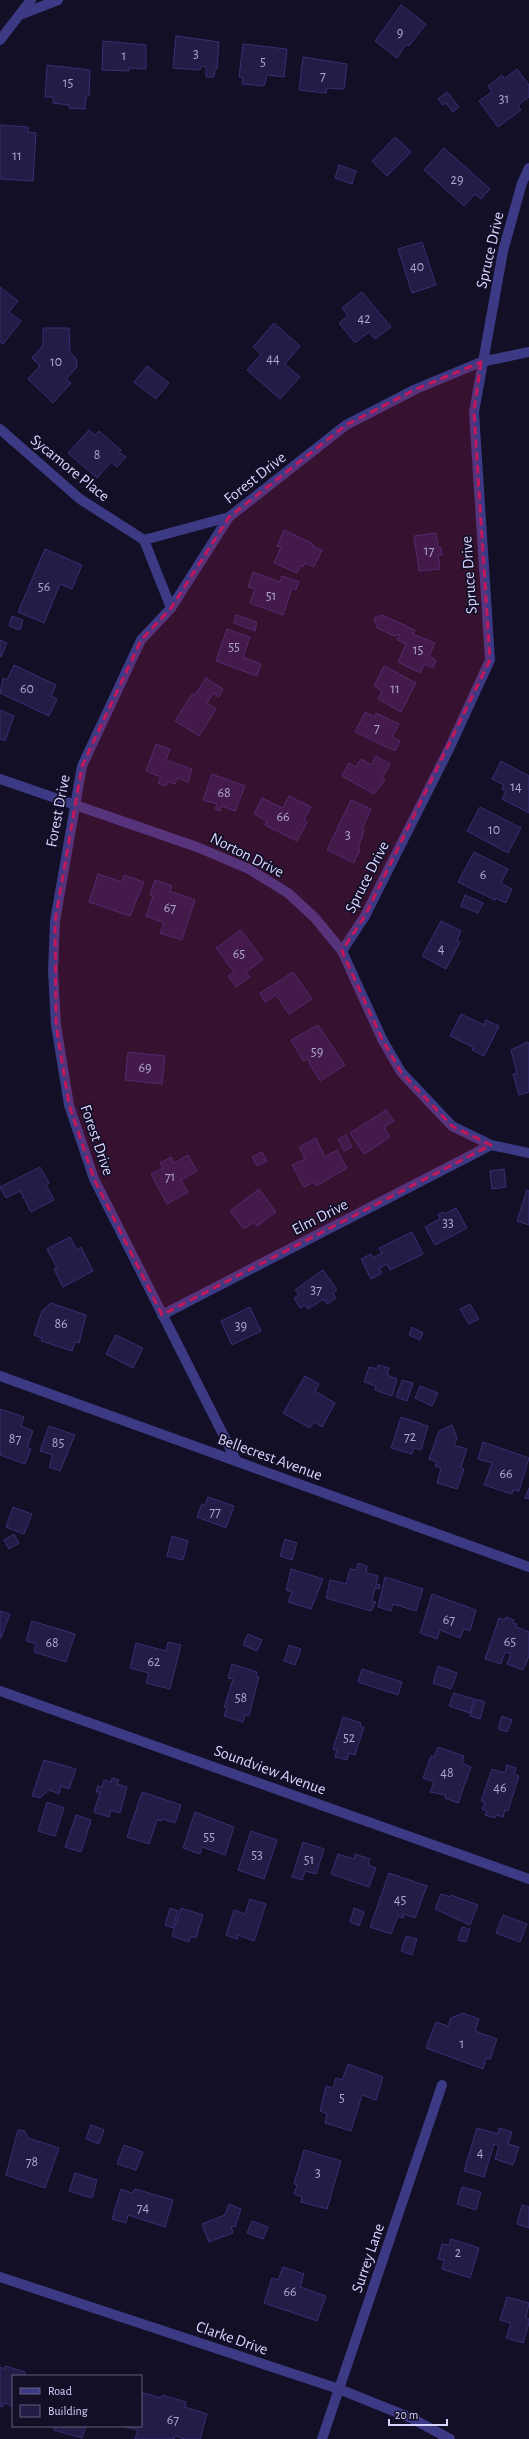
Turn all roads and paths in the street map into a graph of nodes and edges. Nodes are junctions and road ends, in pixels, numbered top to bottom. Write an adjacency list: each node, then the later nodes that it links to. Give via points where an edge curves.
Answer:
1 (31, 0): 3 (street)
2 (58, 0): 3 (street)
3 (22, 14): 4 (street)
4 (0, 40)
5 (529, 168): 7 (street, Spruce Drive, via 522,183 503,251)
6 (529, 352): 7 (street, Forest Drive)
7 (481, 362): 9 (street, Forest Drive, via 416,389 346,425); 14 (street, Spruce Drive, via 474,412 490,660 450,747 365,916)
8 (0, 429): 10 (street, Sycamore Place, via 80,499)
9 (229, 517): 10 (street); 11 (street, Forest Drive)
10 (144, 540): 11 (street)
11 (171, 608): 13 (street, Forest Drive, via 141,640 82,766)
12 (0, 779): 13 (street, Norton Drive)
13 (75, 804): 14 (street, Norton Drive, via 197,847 249,869 288,892 315,918); 17 (street, Forest Drive, via 55,921 53,971 61,1062 69,1105 94,1179)
14 (342, 951): 15 (street, Norton Drive, via 382,1039 401,1072 452,1126)
15 (491, 1145): 16 (street, Norton Drive); 17 (street, Elm Drive)
16 (529, 1153)
17 (162, 1315): 19 (street, Forest Drive)
18 (0, 1376): 19 (street, Bellecrest Avenue)
19 (236, 1460): 20 (street, Bellecrest Avenue)
20 (529, 1567)
21 (0, 1691): 22 (street, Soundview Avenue)
22 (529, 1879)
23 (442, 2086): 25 (street, Surrey Lane)
24 (0, 2277): 25 (street, Clarke Drive)
25 (339, 2389): 26 (street, Surrey Lane); 27 (street, Clarke Drive, via 411,2418)
26 (322, 2439)
27 (450, 2439)

